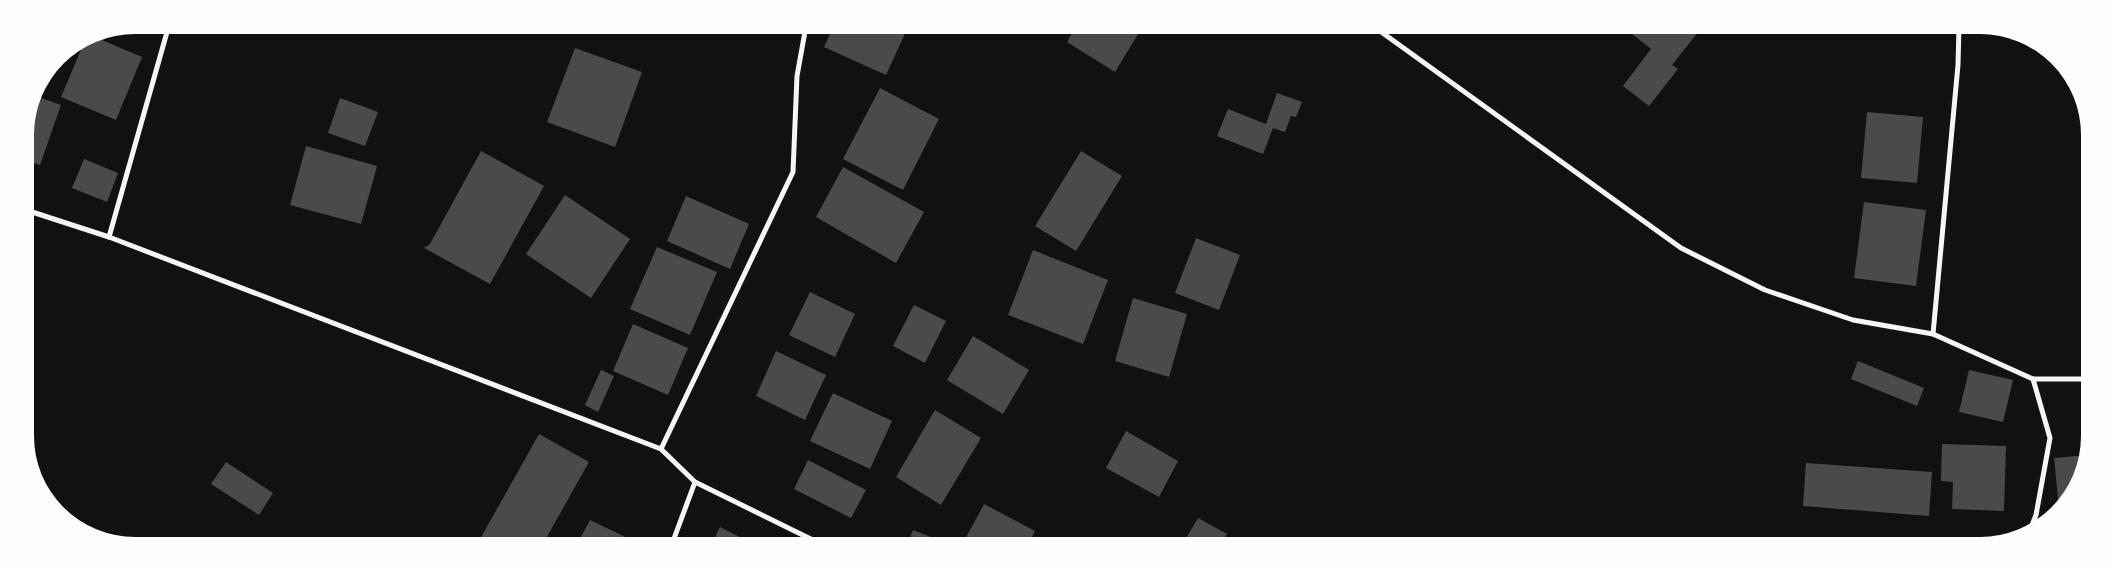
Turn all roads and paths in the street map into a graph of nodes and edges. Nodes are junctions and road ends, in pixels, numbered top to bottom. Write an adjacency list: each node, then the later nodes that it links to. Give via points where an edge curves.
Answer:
1 (166, 34): 6 (street)
2 (805, 34): 10 (street, via 797,76 793,172)
3 (1384, 34): 7 (street, via 1681,248 1765,290 1854,320)
4 (1959, 34): 7 (street)
5 (34, 213): 6 (street)
6 (109, 237): 10 (street)
7 (1933, 334): 8 (street)
8 (2033, 379): 9 (street); 12 (street, via 2050,438)
9 (2081, 379)
10 (661, 449): 11 (street)
11 (695, 482): 13 (street); 14 (street)
12 (2034, 521)
13 (675, 537)
14 (807, 537)

